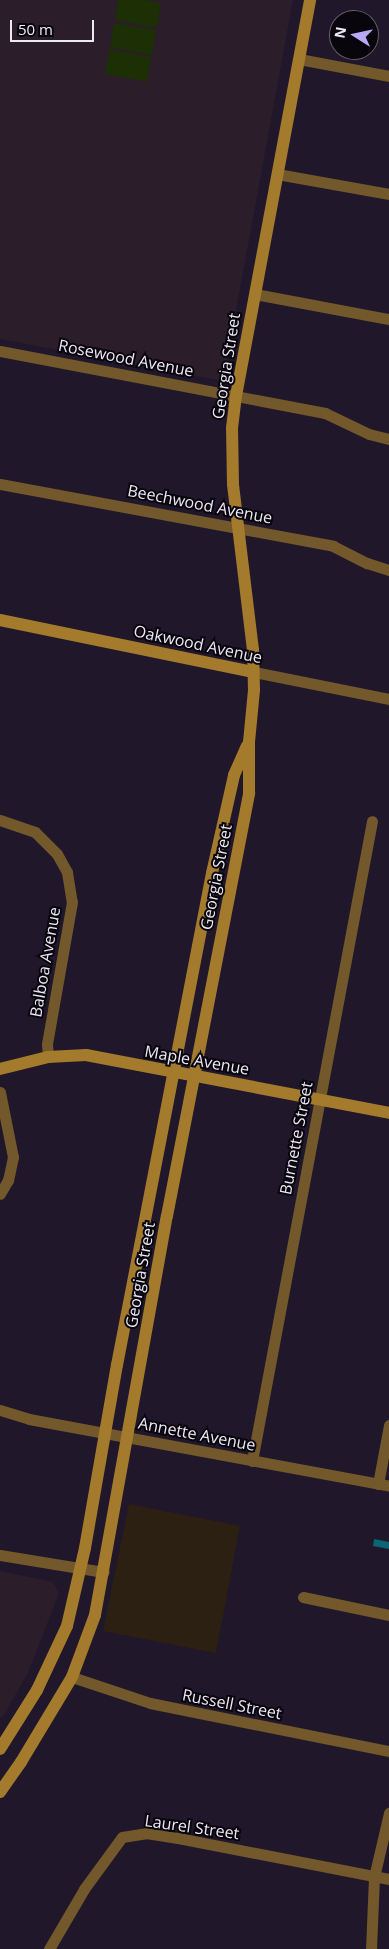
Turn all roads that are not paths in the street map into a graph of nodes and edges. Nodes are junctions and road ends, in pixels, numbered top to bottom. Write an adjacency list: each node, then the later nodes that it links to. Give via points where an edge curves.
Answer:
1 (310, 0): 2 (main road, Georgia Street)
2 (299, 59): 3 (street); 4 (main road, Georgia Street)
3 (389, 76)
4 (277, 174): 5 (street); 6 (main road, Georgia Street)
5 (389, 194)
6 (255, 294): 7 (street); 9 (main road, Georgia Street)
7 (389, 318)
8 (0, 350): 9 (street, Rosewood Avenue)
9 (236, 396): 10 (street, Rosewood Avenue, via 325,413 369,434); 12 (main road, Georgia Street, via 232,455)
10 (389, 439)
11 (0, 484): 12 (street, Beechwood Avenue)
12 (239, 528): 13 (street, Beechwood Avenue, via 333,546); 15 (main road, Georgia Street)
13 (389, 570)
14 (0, 620): 15 (main road, Oakwood Avenue)
15 (254, 672): 16 (street, Oakwood Avenue); 17 (main road, Georgia Street)
16 (389, 699)
17 (249, 742): 22 (main road, Georgia Street, via 234,775); 23 (main road, Georgia Street, via 249,793)
18 (0, 820): 20 (street, Balboa Avenue, via 35,832 57,854 67,872 72,902 47,1044)
19 (372, 822): 25 (street, Burnette Street)
20 (48, 1057): 21 (main road, Maple Avenue); 22 (main road, Maple Avenue, via 86,1055)
21 (0, 1069)
22 (173, 1072): 23 (main road, Maple Avenue); 30 (main road, Georgia Street)
23 (194, 1076): 25 (main road, Maple Avenue); 31 (main road, Georgia Street)
24 (0, 1092): 27 (street, via 13,1157 8,1180)
25 (320, 1099): 26 (main road, Maple Avenue); 32 (street, Burnette Street)
26 (389, 1112)
27 (0, 1194)
28 (0, 1410): 30 (street, Annette Avenue, via 29,1419)
29 (389, 1425): 33 (street)
30 (105, 1433): 31 (street, Annette Avenue); 35 (main road, Georgia Street)
31 (128, 1437): 32 (street, Annette Avenue); 36 (main road, Georgia Street)
32 (252, 1461): 33 (street, Annette Avenue)
33 (384, 1485)
34 (0, 1555): 35 (street)
35 (80, 1569): 36 (street); 40 (main road, Georgia Street, via 67,1626 50,1665)
36 (104, 1572): 39 (main road, Georgia Street, via 95,1615)
37 (303, 1597): 38 (street)
38 (389, 1615)
39 (72, 1677): 41 (street, Russell Street, via 150,1703); 42 (main road, Georgia Street, via 22,1762)
40 (0, 1749)
41 (389, 1751)
42 (0, 1792)
43 (389, 1813): 44 (street)
44 (374, 1876): 45 (street, Laurel Street); 46 (street, Laurel Street, via 146,1833 122,1837 84,1889); 47 (street)
45 (389, 1878)
46 (49, 1949)
47 (371, 1949)

